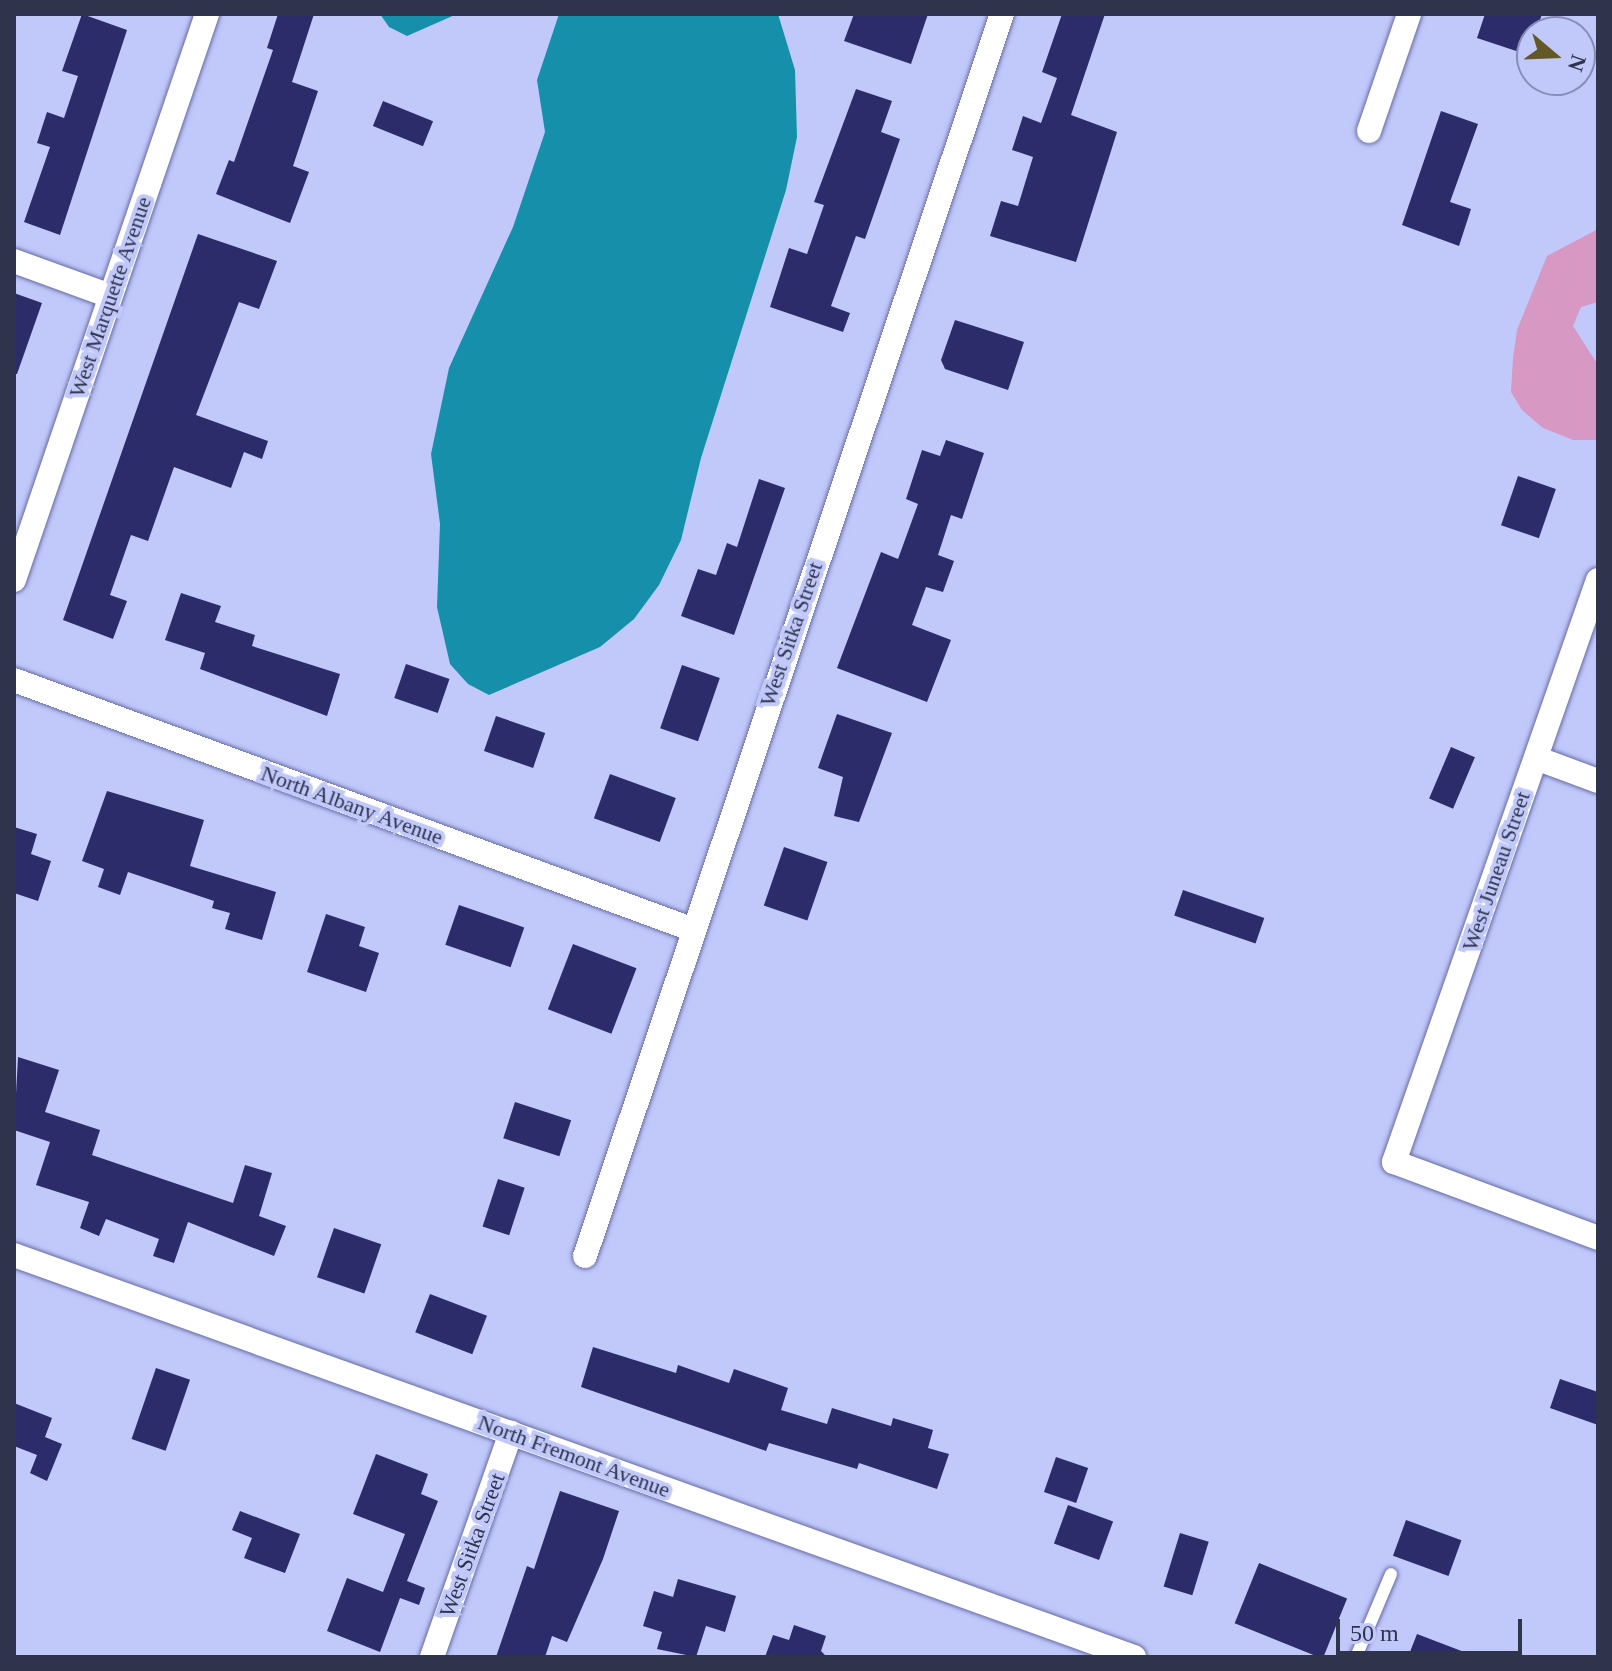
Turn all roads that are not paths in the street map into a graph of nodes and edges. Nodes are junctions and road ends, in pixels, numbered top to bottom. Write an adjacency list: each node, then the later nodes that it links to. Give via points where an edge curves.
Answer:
1 (207, 14): 6 (street, West Marquette Avenue)
2 (1002, 14): 12 (street, West Sitka Street)
3 (1409, 14): 4 (street)
4 (1369, 131)
5 (14, 261): 6 (street)
6 (110, 296): 7 (street, West Marquette Avenue)
7 (14, 580)
8 (1598, 580): 10 (street, West Juneau Street)
9 (14, 680): 12 (street, North Albany Avenue)
10 (1536, 758): 11 (street); 13 (street, West Juneau Street, via 1394,1162)
11 (1598, 781)
12 (691, 929): 15 (street, West Sitka Street)
13 (1598, 1238)
14 (14, 1255): 16 (street, North Fremont Avenue)
15 (585, 1256)
16 (511, 1433): 18 (street, West Sitka Street); 19 (street, North Fremont Avenue)
17 (1391, 1574): 20 (lane)
18 (432, 1657)
19 (1134, 1657)
20 (1356, 1657)

